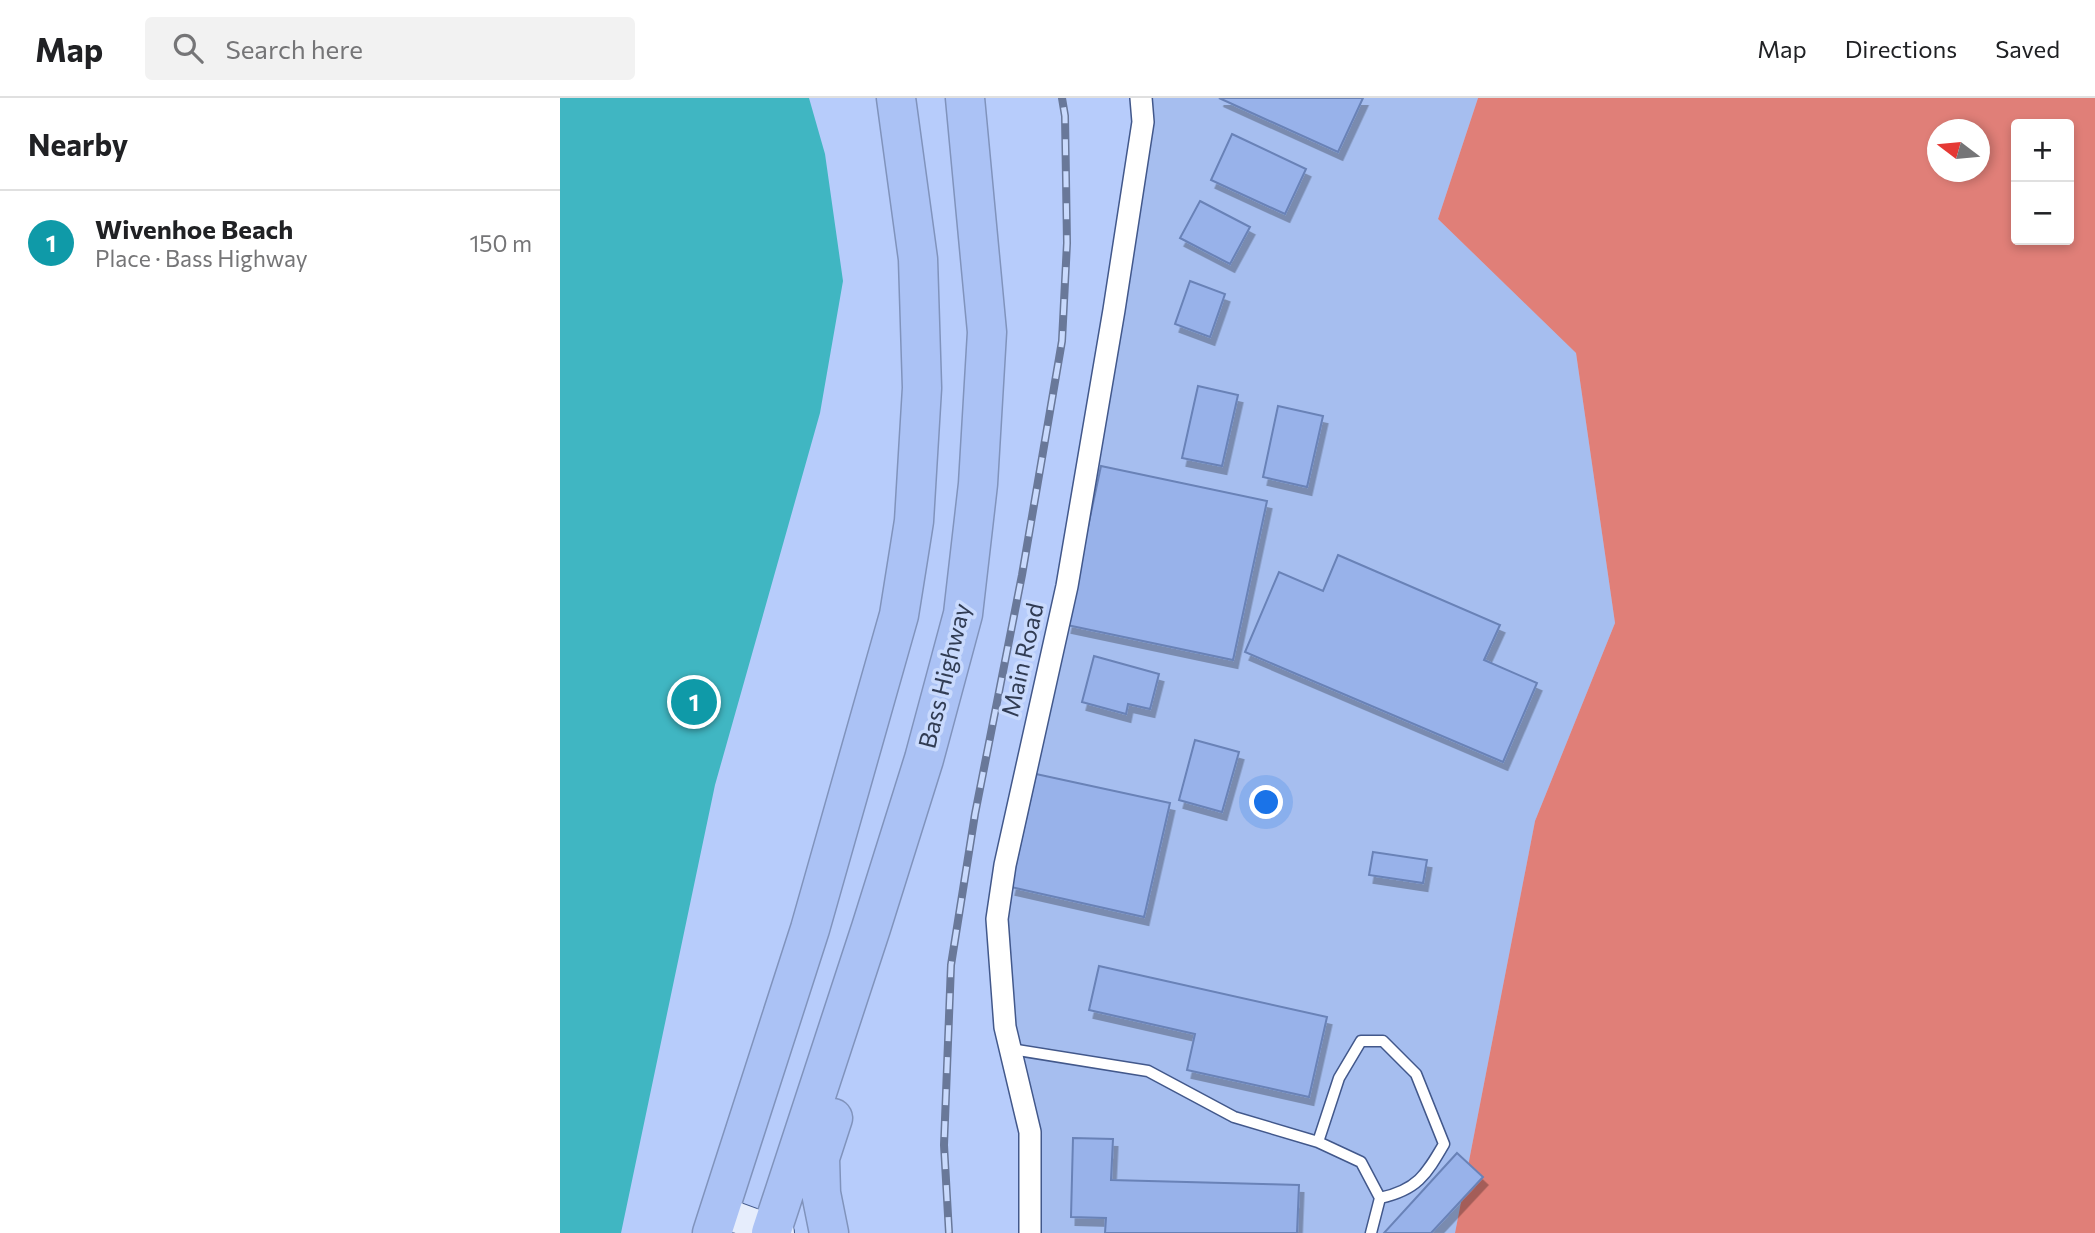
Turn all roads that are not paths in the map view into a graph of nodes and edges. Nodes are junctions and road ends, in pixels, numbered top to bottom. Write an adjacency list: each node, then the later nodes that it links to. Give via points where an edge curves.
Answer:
1 (896, 98): 8 (highway, via 918,259 922,388 912,534 899,615 810,929)
2 (965, 98): 4 (highway, Bass Highway, via 987,332 978,484 963,614)
3 (1141, 98): 5 (street, Main Road, via 1143,122 1067,586 997,919 1005,1027)
4 (871, 928): 9 (highway, Bass Highway); 10 (highway, via 855,1050 820,1158)
5 (1011, 1049): 6 (lane, via 1147,1071 1234,1117); 11 (street, Main Road, via 1030,1132)
6 (1318, 1142): 7 (lane, via 1361,1162); 7 (lane, via 1339,1078 1360,1041 1383,1041 1416,1074 1444,1144 1426,1174 1398,1194)
7 (1380, 1198): 12 (lane)
8 (715, 1222): 9 (main road)
9 (774, 1232)
10 (829, 1233)
11 (1030, 1233)
12 (1371, 1233)

